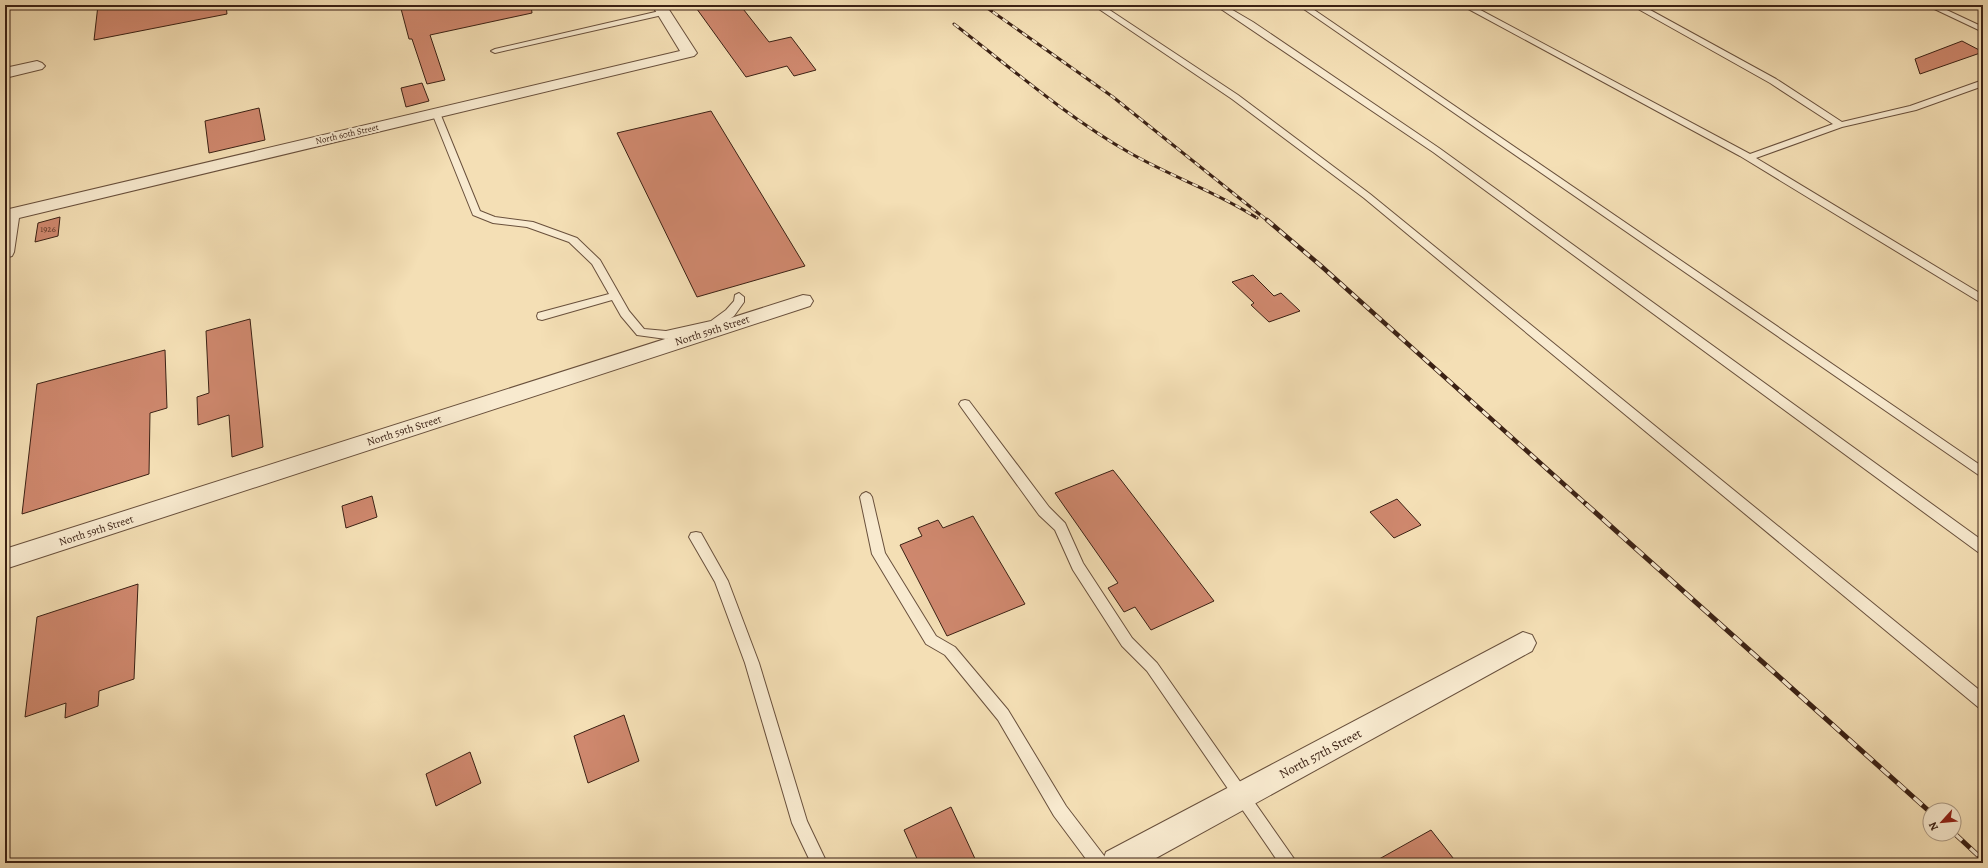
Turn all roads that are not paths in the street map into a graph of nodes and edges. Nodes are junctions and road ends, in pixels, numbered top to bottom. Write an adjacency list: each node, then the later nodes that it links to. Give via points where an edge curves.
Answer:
1 (1097, 5): 30 (lane, via 1235,97 1367,196)
2 (1218, 5): 27 (lane, via 1436,150)
3 (1302, 5): 24 (lane)
4 (1465, 5): 15 (lane)
5 (1635, 5): 14 (lane, via 1773,82)
6 (1930, 5): 8 (lane)
7 (661, 9): 9 (lane); 13 (street, North 60th Street, via 689,52)
8 (1983, 30)
9 (495, 51)
10 (37, 66): 11 (street)
11 (5, 73)
12 (1983, 82): 14 (lane, via 1940,100)
13 (436, 113): 16 (street, North 60th Street); 18 (lane, via 476,213 493,220 529,224 573,240 596,262)
14 (1840, 125): 15 (lane)
15 (1748, 158): 20 (lane)
16 (8, 215): 17 (street)
17 (5, 252)
18 (616, 295): 19 (lane, via 630,321 641,332 666,336 714,324 730,313 739,302); 22 (lane)
19 (739, 297)
20 (1983, 300)
21 (803, 301): 28 (street, North 59th Street)
22 (542, 316)
23 (965, 404): 31 (lane, via 1044,511 1060,527 1078,566 1127,642 1152,667)
24 (1983, 474)
25 (866, 497): 33 (lane, via 879,554 931,640 950,651 1003,715 1060,811)
26 (696, 537): 32 (lane, via 722,581 736,618 800,823)
27 (1983, 548)
28 (5, 560)
29 (1523, 643): 31 (street, North 57th Street)
30 (1983, 702)
31 (1242, 795): 34 (street, North 57th Street); 35 (lane)
32 (819, 863)
33 (1099, 863)
34 (1117, 863)
35 (1289, 863)

